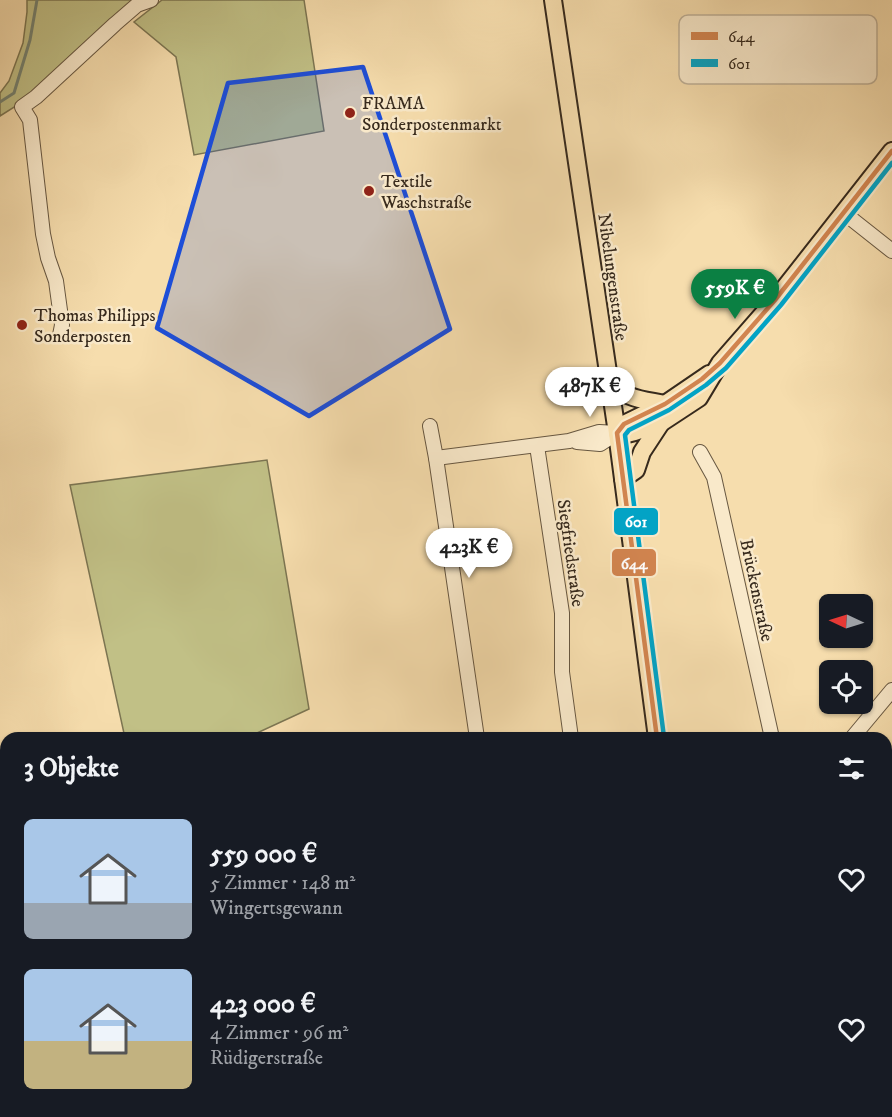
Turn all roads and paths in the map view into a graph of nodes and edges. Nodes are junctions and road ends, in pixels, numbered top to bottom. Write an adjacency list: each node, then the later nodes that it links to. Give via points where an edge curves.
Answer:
1 (151, 0): 6 (street, via 137,5 22,107 30,120 43,234 56,281)
2 (553, 0): 8 (main road, Nibelungenstraße)
3 (892, 151): 4 (main road)
4 (844, 213): 5 (street); 7 (main road)
5 (892, 251)
6 (60, 335)
7 (720, 363): 9 (main road); 10 (main road, via 699,398)
8 (608, 379): 9 (main road, via 634,398); 12 (main road, Nibelungenstraße)
9 (665, 404): 12 (main road, via 624,424)
10 (661, 423): 12 (main road, via 627,434); 16 (main road, via 636,470)
11 (430, 426): 15 (street)
12 (617, 432): 13 (street, via 599,432); 16 (main road, Nibelungenstraße)
13 (537, 446): 15 (street); 19 (street, Siegfriedstraße, via 562,613 562,672)
14 (700, 452): 21 (street, Brückenstraße, via 714,477)
15 (436, 458): 18 (street)
16 (623, 479): 20 (main road, Nibelungenstraße)
17 (892, 690): 22 (street)
18 (476, 732)
19 (570, 732)
20 (656, 732)
21 (771, 732)
22 (857, 732)

